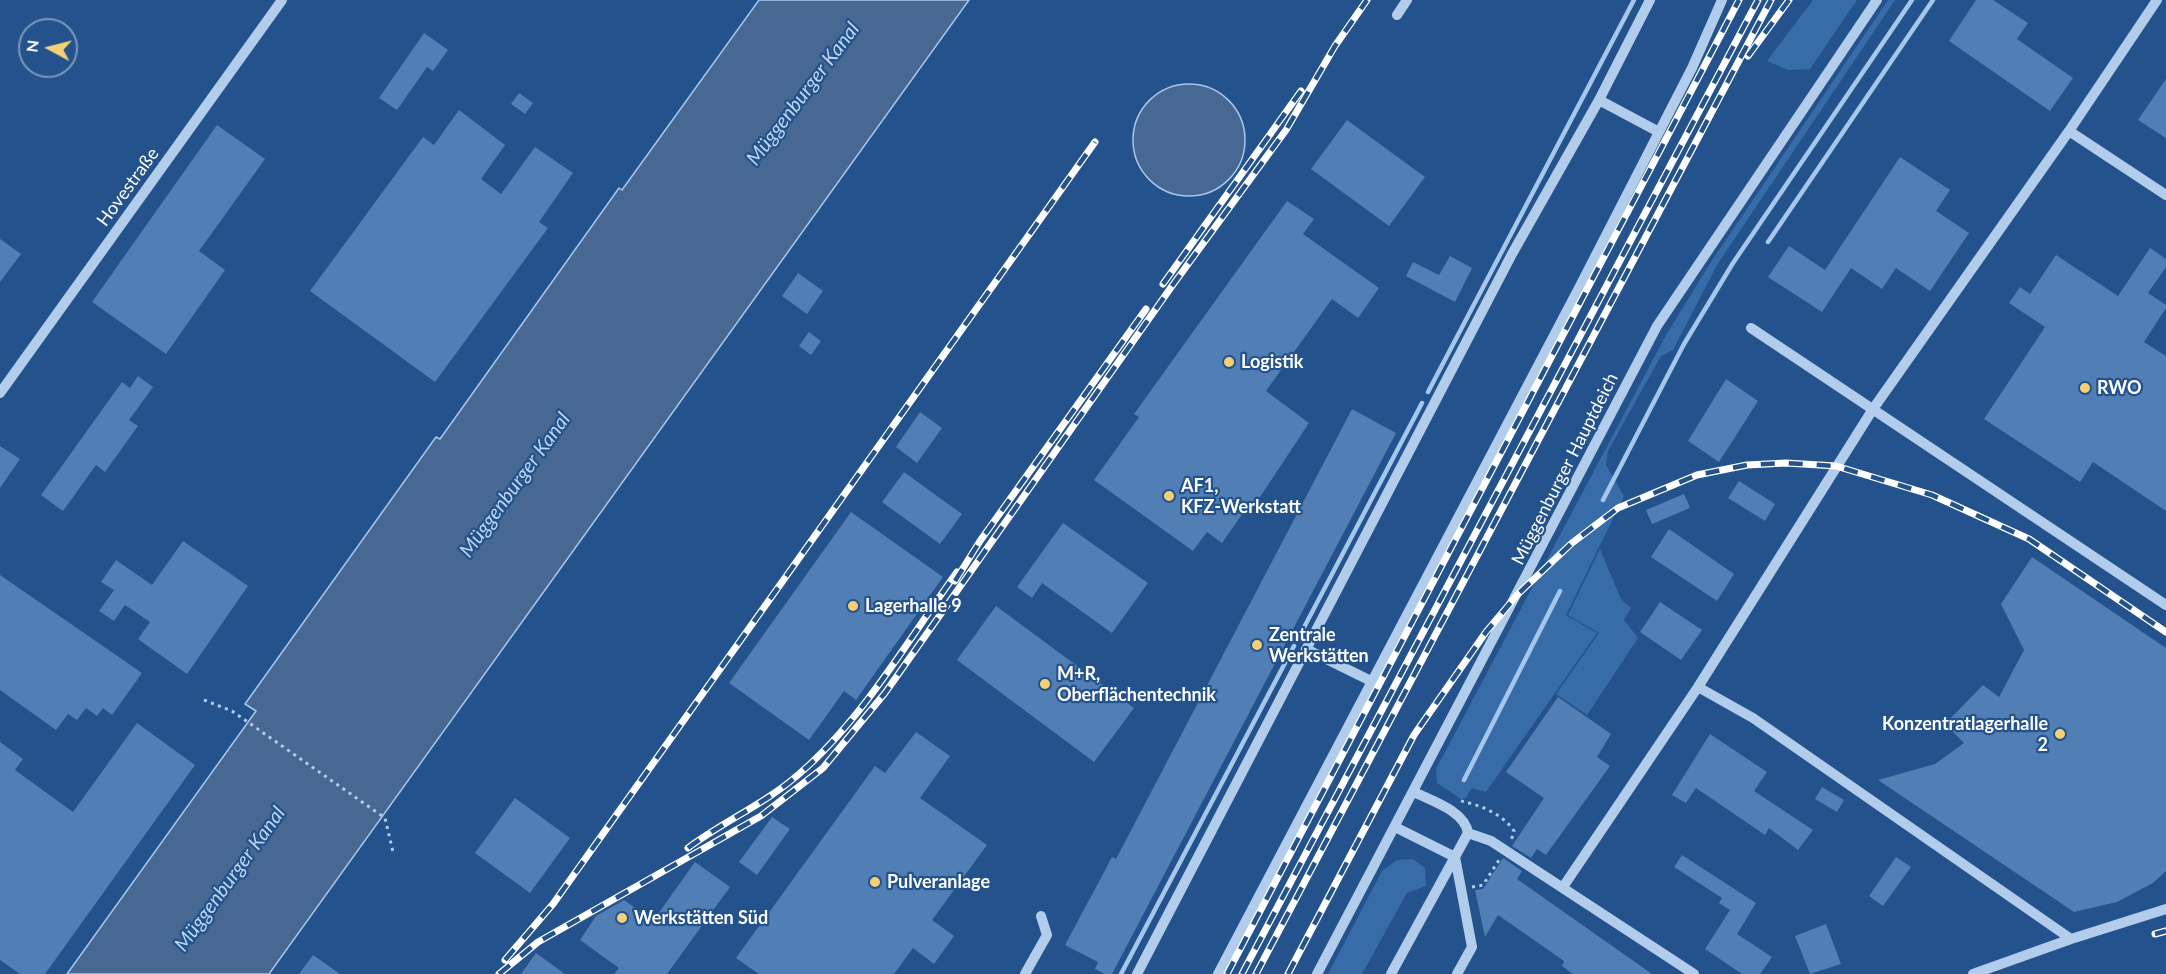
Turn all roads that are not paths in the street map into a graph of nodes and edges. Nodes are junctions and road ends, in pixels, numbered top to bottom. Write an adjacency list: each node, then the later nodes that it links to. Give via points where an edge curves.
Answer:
1 (282, 0): 13 (street, Hovestraße)
2 (1407, 0): 7 (street)
3 (1650, 0): 8 (street)
4 (1722, 0): 10 (street)
5 (1877, 0): 19 (street, Müggenburger Hauptdeich, via 1658,326)
6 (2157, 0): 9 (street)
7 (1397, 15)
8 (1599, 100): 10 (street); 16 (street, via 1512,254)
9 (2069, 131): 11 (street); 14 (street)
10 (1659, 132): 17 (street)
11 (2166, 195)
12 (1752, 328): 14 (street)
13 (0, 393)
14 (1873, 409): 15 (street); 18 (street)
15 (2166, 605)
16 (1306, 649): 17 (street); 28 (street)
17 (1371, 681): 29 (street)
18 (1698, 687): 23 (street); 26 (street, via 1753,718)
19 (1414, 792): 20 (street, Müggenburger Hauptdeich); 21 (street, via 1461,818)
20 (1395, 826): 22 (street); 30 (street, Müggenburger Hauptdeich)
21 (1468, 833): 22 (street); 23 (street, via 1491,841)
22 (1455, 857): 31 (street); 32 (street, via 1472,947)
23 (1563, 887): 33 (street)
24 (2166, 909): 26 (street)
25 (1041, 916): 27 (street, via 1047,935)
26 (2071, 939): 34 (street)
27 (1026, 974)
28 (1137, 974)
29 (1218, 974)
30 (1317, 974)
31 (1391, 974)
32 (1457, 974)
33 (1694, 974)
34 (1973, 974)

